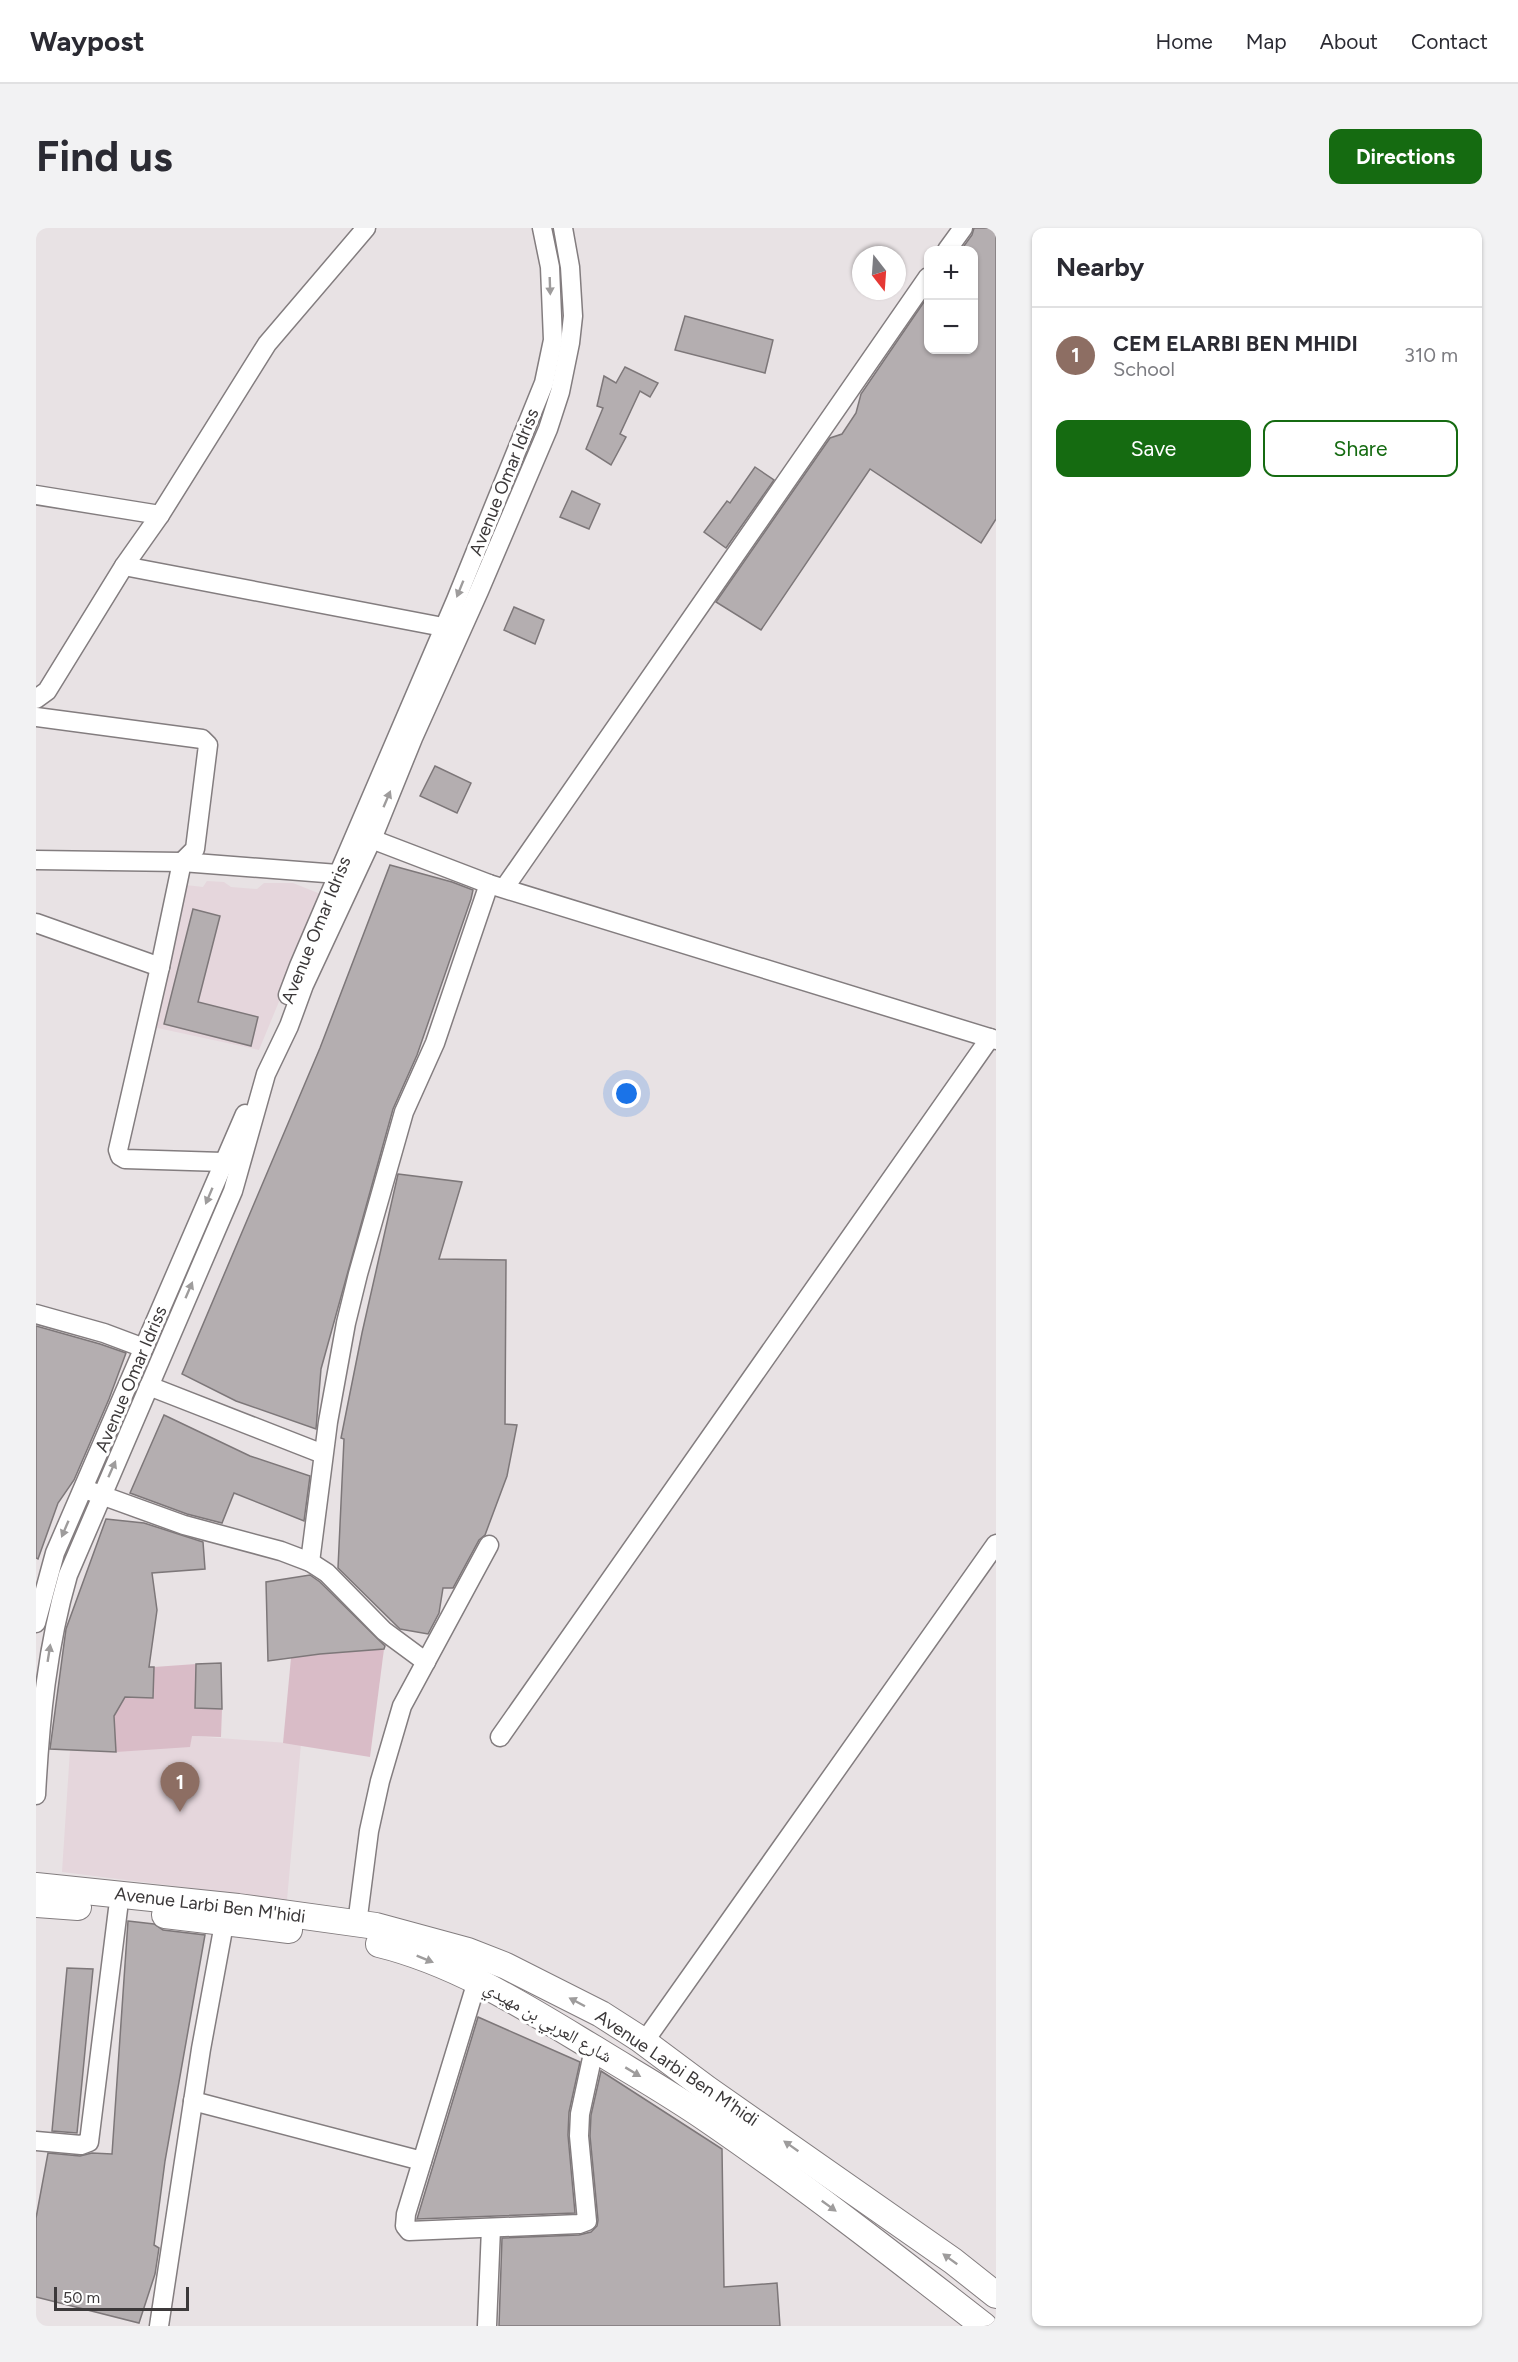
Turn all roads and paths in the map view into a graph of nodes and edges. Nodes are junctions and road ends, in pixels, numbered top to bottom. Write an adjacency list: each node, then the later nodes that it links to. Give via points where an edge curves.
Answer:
1 (366, 228): 8 (street, via 267,344)
2 (542, 228): 10 (street, Avenue Omar Idriss, one-way to 10, via 550,267 553,340 544,383)
3 (563, 228): 13 (street, one-way to 3, via 413,738 541,448 560,392 573,316)
4 (963, 228): 5 (street)
5 (950, 246)
6 (924, 283): 17 (street)
7 (36, 495): 8 (street)
8 (160, 515): 9 (street)
9 (124, 566): 10 (street); 11 (street, via 47,691)
10 (443, 627): 13 (street, Avenue Omar Idriss)
11 (36, 699)
12 (36, 717): 15 (street, via 207,742 195,849)
13 (364, 836): 16 (street, Avenue Omar Idriss); 17 (street); 24 (street, one-way to 13, via 233,1191 266,1074 290,1026)
14 (36, 860): 15 (street)
15 (182, 862): 16 (street); 19 (street)
16 (338, 874): 21 (street, Avenue Omar Idriss)
17 (497, 886): 20 (street); 25 (street, via 404,1112 380,1190 346,1323)
18 (36, 923): 19 (street)
19 (160, 967): 21 (street, via 118,1154 125,1159)
20 (993, 1039): 32 (street)
21 (223, 1162): 23 (street, Avenue Omar Idriss, one-way to 23)
22 (36, 1314): 23 (street)
23 (144, 1348): 26 (street, Avenue Omar Idriss)
24 (149, 1386): 25 (street); 26 (street, one-way to 24)
25 (323, 1454): 29 (street)
26 (93, 1492): 29 (street); 30 (street, Avenue Omar Idriss, one-way to 30, via 55,1553); 33 (street, one-way to 26, via 53,1630)
27 (996, 1544): 40 (street)
28 (489, 1545): 31 (street)
29 (310, 1562): 31 (street, via 327,1573 384,1631)
30 (37, 1613)
31 (426, 1662): 38 (street, via 402,1706 380,1781)
32 (500, 1737)
33 (36, 1795)
34 (36, 1886): 38 (main road, Avenue Larbi Ben M'hidi)
35 (36, 1904): 36 (main road, شارع العربي بن مهيدي)
36 (118, 1909): 37 (main road, شارع العربي بن مهيدي); 43 (street, via 89,2142 81,2145)
37 (224, 1924): 39 (main road, شارع العربي بن مهيدي, one-way to 39, via 382,1944); 42 (street)
38 (357, 1924): 40 (main road, Avenue Larbi Ben M'hidi, one-way to 38, via 601,2014 506,1966 424,1938)
39 (477, 1981): 41 (main road, شارع العربي بن مهيدي); 44 (street)
40 (644, 2043): 46 (main road, Avenue Larbi Ben M'hidi, one-way to 40)
41 (594, 2049): 45 (street, via 579,2136 587,2221); 47 (main road, شارع العربي بن مهيدي, one-way to 47, via 706,2118 832,2208)
42 (193, 2101): 44 (street); 48 (street)
43 (36, 2141)
44 (422, 2161): 45 (street, via 406,2214 406,2229 413,2232)
45 (491, 2228): 49 (street)
46 (996, 2295): 47 (street)
47 (979, 2324)
48 (159, 2326)
49 (487, 2326)

